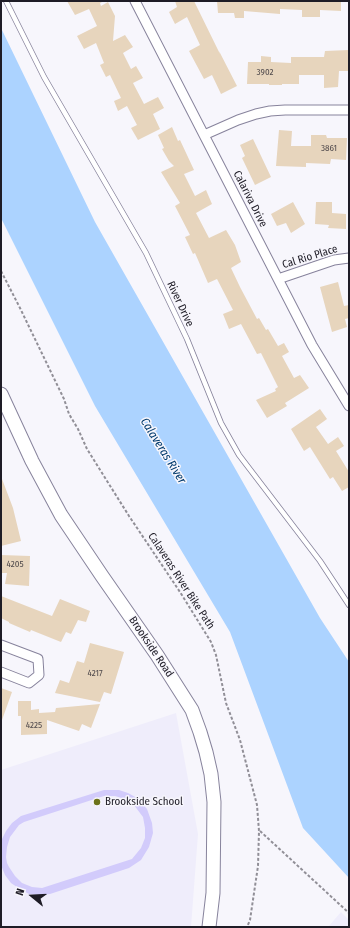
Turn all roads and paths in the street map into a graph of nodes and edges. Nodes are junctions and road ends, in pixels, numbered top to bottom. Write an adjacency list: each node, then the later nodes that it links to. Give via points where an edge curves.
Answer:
1 (6, 1): 10 (lane, River Drive, via 44,77 146,253 187,339 221,423 244,461 320,561)
2 (135, 1): 4 (street, Calariva Drive)
3 (349, 110): 4 (street, via 270,111 238,120)
4 (204, 135): 7 (street, Calariva Drive)
5 (349, 258): 7 (street, Cal Rio Place, via 334,260)
6 (1, 272): 13 (path, Calaveras River Bike Path, via 87,448 211,642 226,703 240,740 257,805)
7 (278, 279): 9 (street, Calariva Drive, via 312,345)
8 (1, 394): 15 (street, Brookside Road, via 61,515 158,655 194,715 206,752 214,802 213,893)
9 (349, 406)
10 (349, 605)
11 (1, 645): 12 (street, via 38,659 39,675 29,683)
12 (1, 672)
13 (259, 831): 14 (path); 16 (path, Calaveras River Bike Path, via 258,866)
14 (349, 912)
15 (209, 927)
16 (247, 927)

